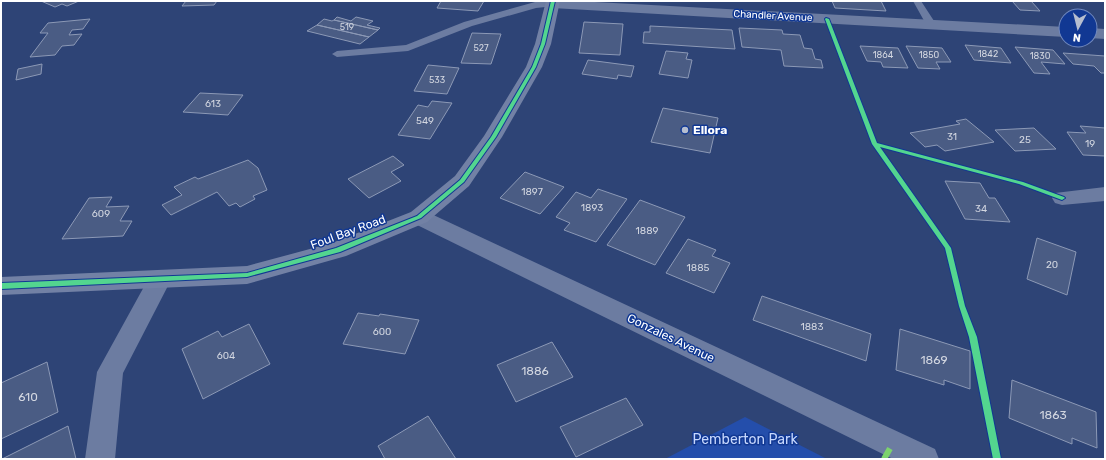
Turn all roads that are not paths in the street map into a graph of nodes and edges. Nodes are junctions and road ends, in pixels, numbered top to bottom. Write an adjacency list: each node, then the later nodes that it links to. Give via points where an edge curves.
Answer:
1 (552, 2): 3 (street, Chandler Avenue); 5 (lane, via 468,24 408,48); 8 (street, Foul Bay Road, via 543,44 534,67 493,137 462,181)
2 (917, 2): 3 (lane)
3 (931, 24): 4 (street, Chandler Avenue)
4 (1058, 32)
5 (336, 54)
6 (1105, 194): 7 (street)
7 (1062, 198)
8 (419, 217): 9 (street, Foul Bay Road, via 338,250 247,275); 12 (street, Gonzales Avenue)
9 (159, 280): 10 (street, Foul Bay Road); 11 (street, via 110,372)
10 (1, 286)
11 (100, 459)
12 (924, 459)

